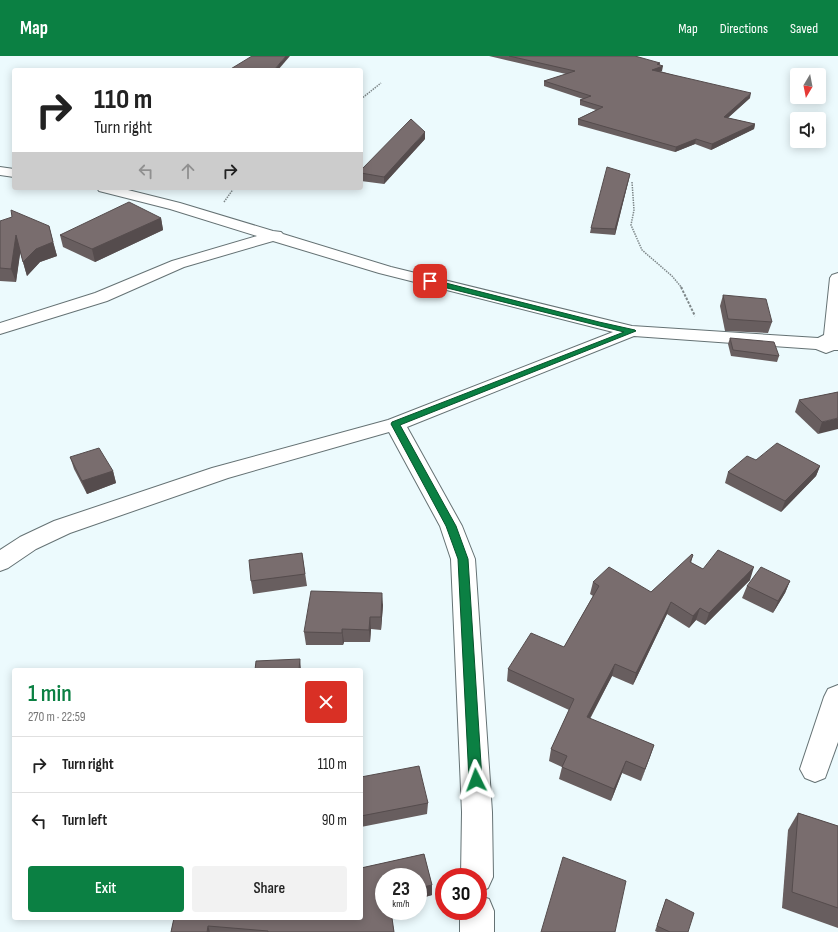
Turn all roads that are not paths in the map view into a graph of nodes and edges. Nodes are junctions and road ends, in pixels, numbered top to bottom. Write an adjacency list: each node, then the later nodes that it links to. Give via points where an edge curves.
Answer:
1 (0, 171): 2 (street)
2 (12, 173)
3 (112, 190): 4 (street)
4 (276, 235): 6 (street, via 178,264 101,297); 7 (street, via 385,270)
5 (838, 278): 8 (street, via 833,338)
6 (0, 329)
7 (632, 331): 8 (street); 10 (street)
8 (830, 344): 9 (street)
9 (838, 357)
10 (395, 424): 11 (street, via 220,473 62,527 28,543); 14 (street, via 451,526 463,559 477,812)
11 (0, 562)
12 (838, 697): 13 (street)
13 (815, 769)
14 (477, 868)
15 (477, 920): 16 (street)
16 (477, 932)

